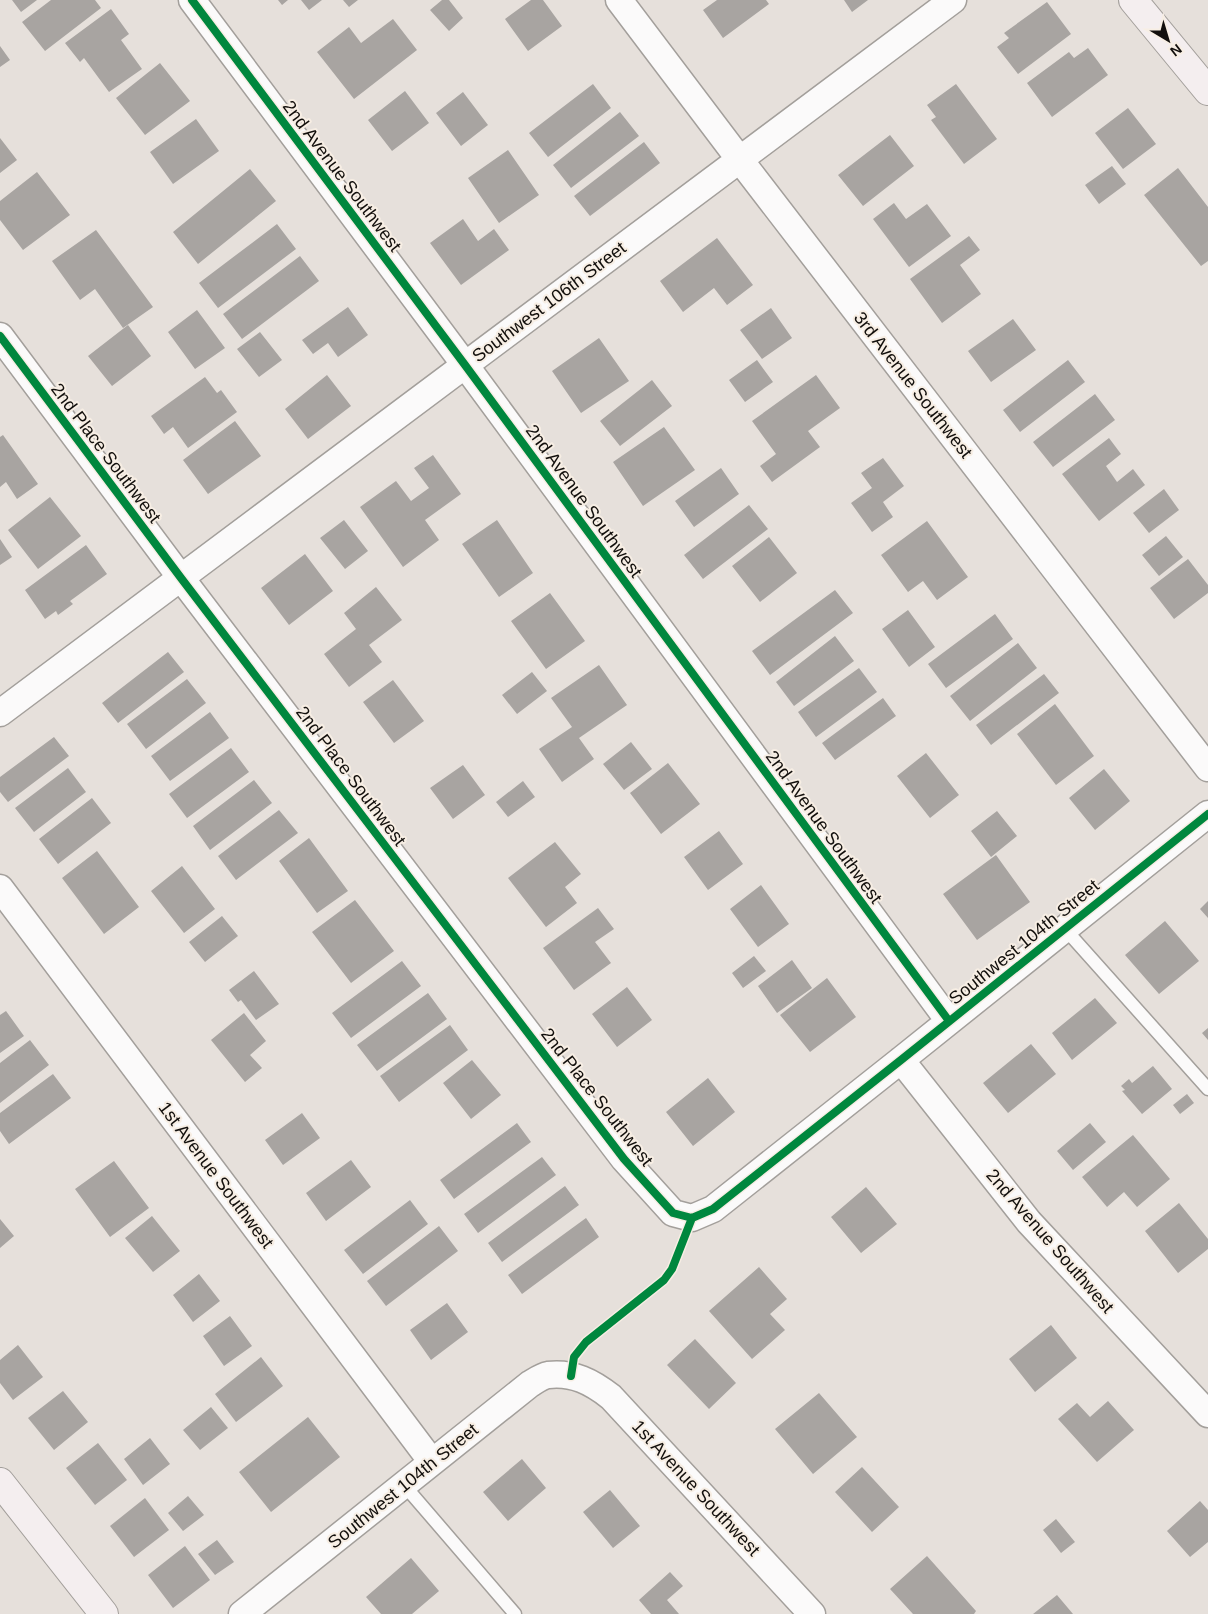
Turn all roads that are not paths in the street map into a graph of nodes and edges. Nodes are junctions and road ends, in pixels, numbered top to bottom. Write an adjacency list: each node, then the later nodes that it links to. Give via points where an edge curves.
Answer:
1 (192, 0): 8 (street, 2nd Avenue Southwest)
2 (619, 0): 6 (street, 3rd Avenue Southwest)
3 (953, 0): 6 (street, Southwest 106th Street)
4 (1133, 0): 5 (street)
5 (1208, 91)
6 (740, 160): 8 (street, Southwest 106th Street); 11 (street, 3rd Avenue Southwest)
7 (0, 336): 9 (street, 2nd Place Southwest)
8 (465, 365): 9 (street, Southwest 106th Street); 15 (street, 2nd Avenue Southwest)
9 (180, 578): 10 (street, Southwest 106th Street); 18 (street, 2nd Place Southwest, via 624,1159 673,1213)
10 (0, 712)
11 (1208, 768)
12 (1208, 814): 14 (street, Southwest 104th Street)
13 (0, 888): 21 (street, 1st Avenue Southwest)
14 (1065, 929): 15 (street, Southwest 104th Street); 17 (lane)
15 (950, 1021): 16 (street, Southwest 104th Street)
16 (901, 1060): 18 (street, Southwest 104th Street, via 713,1209); 20 (street, 2nd Avenue Southwest, via 1029,1222)
17 (1208, 1089)
18 (692, 1218)
19 (571, 1376): 21 (street, Southwest 104th Street, via 546,1375 530,1384); 27 (street, 1st Avenue Southwest, via 593,1383 611,1397)
20 (1208, 1414)
21 (432, 1462): 23 (street, Southwest 104th Street)
22 (0, 1482): 24 (street)
23 (404, 1485): 25 (street, Southwest 104th Street); 26 (lane)
24 (104, 1614)
25 (242, 1614)
26 (515, 1614)
27 (812, 1614)

